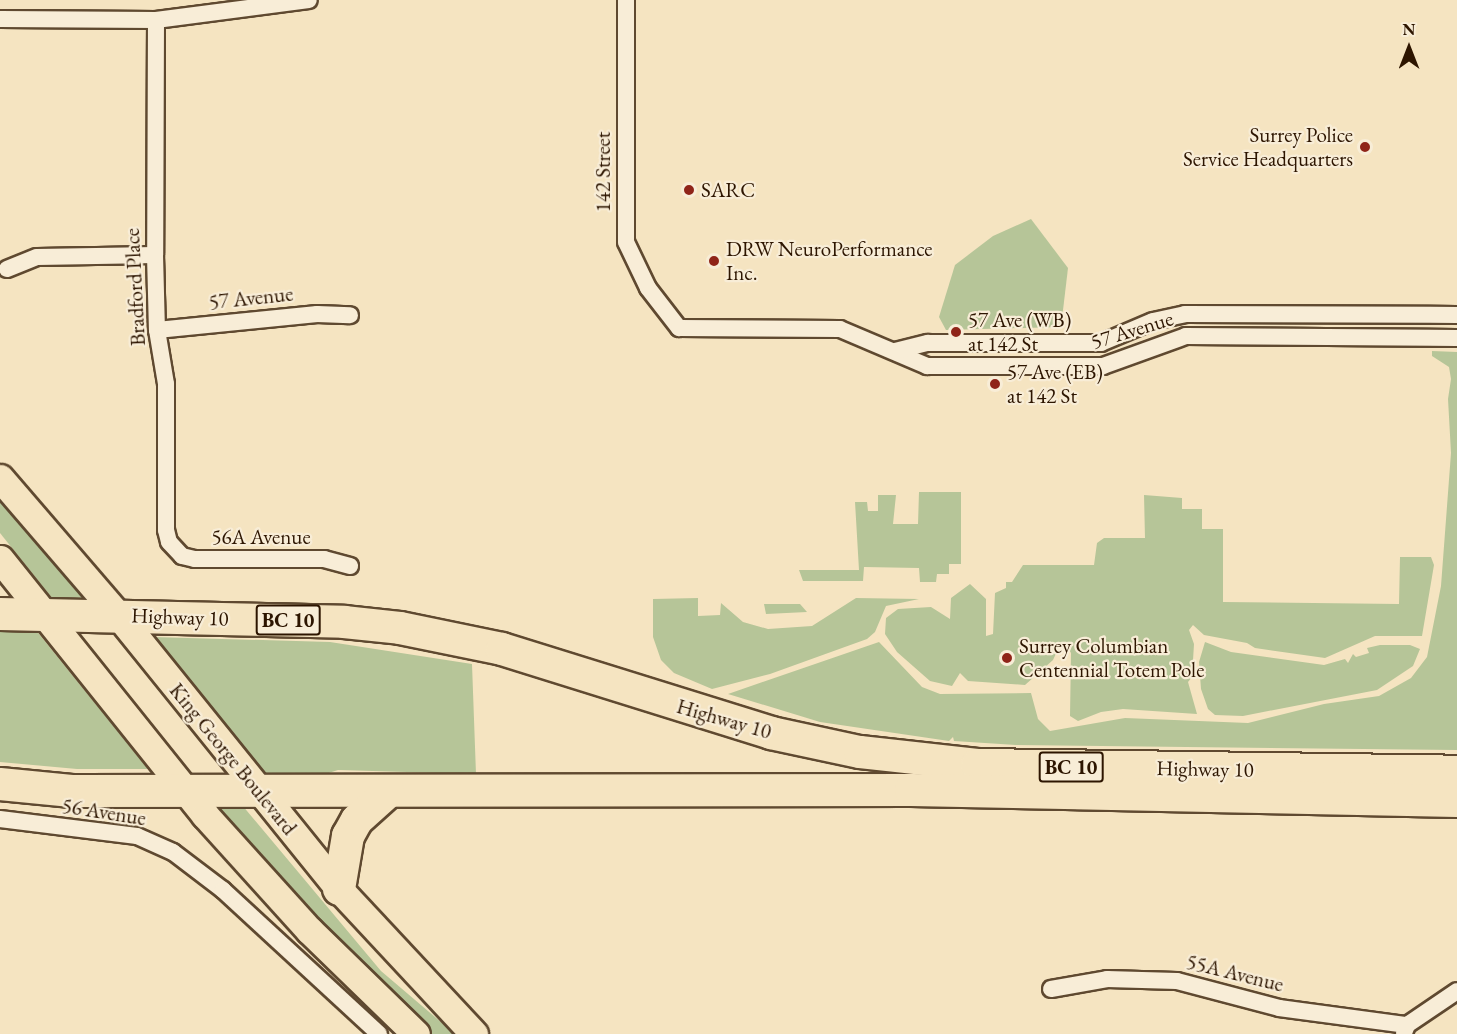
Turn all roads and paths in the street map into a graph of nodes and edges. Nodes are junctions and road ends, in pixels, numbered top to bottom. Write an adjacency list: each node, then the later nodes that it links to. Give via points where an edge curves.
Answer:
1 (309, 0): 4 (street)
2 (626, 0): 9 (street, 142 Street, via 626,237 633,262 648,288)
3 (0, 19): 4 (street)
4 (156, 20): 5 (street, Bradford Place)
5 (155, 255): 6 (street, via 37,257); 10 (street, Bradford Place)
6 (8, 269)
7 (350, 315): 10 (street, 57 Avenue, via 317,314)
8 (1457, 315): 12 (street, 57 Avenue, via 1185,314 1154,321 1101,343 928,343)
9 (679, 327): 12 (street, 57 Avenue, via 840,329)
10 (157, 330): 14 (street, Bradford Place, via 166,384 166,530)
11 (1457, 338): 12 (street, 57 Avenue, via 1186,336 1123,361 1081,367 927,366)
12 (895, 351)
13 (0, 478): 19 (main road, King George Boulevard)
14 (174, 550): 16 (street, 56A Avenue, via 195,559 324,559)
15 (0, 559): 18 (main road)
16 (350, 566)
17 (0, 614): 18 (highway, Highway 10 / BC 10)
18 (43, 615): 19 (highway, Highway 10 / BC 10); 22 (main road)
19 (118, 615): 20 (highway, Highway 10 / BC 10, via 400,628 502,649 771,733 860,752 977,765); 23 (main road, King George Boulevard)
20 (1457, 772)
21 (0, 784): 22 (highway, Highway 10 / BC 10, via 72,791)
22 (187, 792): 23 (highway, Highway 10 / BC 10); 32 (main road, via 309,930)
23 (259, 792): 24 (highway, Highway 10 / BC 10); 27 (main road, King George Boulevard)
24 (388, 792): 25 (highway, Highway 10 / BC 10, via 910,790); 27 (highway, via 357,820 348,836)
25 (1457, 801)
26 (0, 819): 31 (street, 56 Avenue, via 136,836 173,852 224,890)
27 (339, 889): 33 (main road, King George Boulevard)
28 (1051, 989): 30 (street, 55A Avenue, via 1107,979 1178,981 1279,1008)
29 (1457, 991): 30 (street)
30 (1406, 1030)
31 (379, 1034)
32 (416, 1034)
33 (474, 1034)

